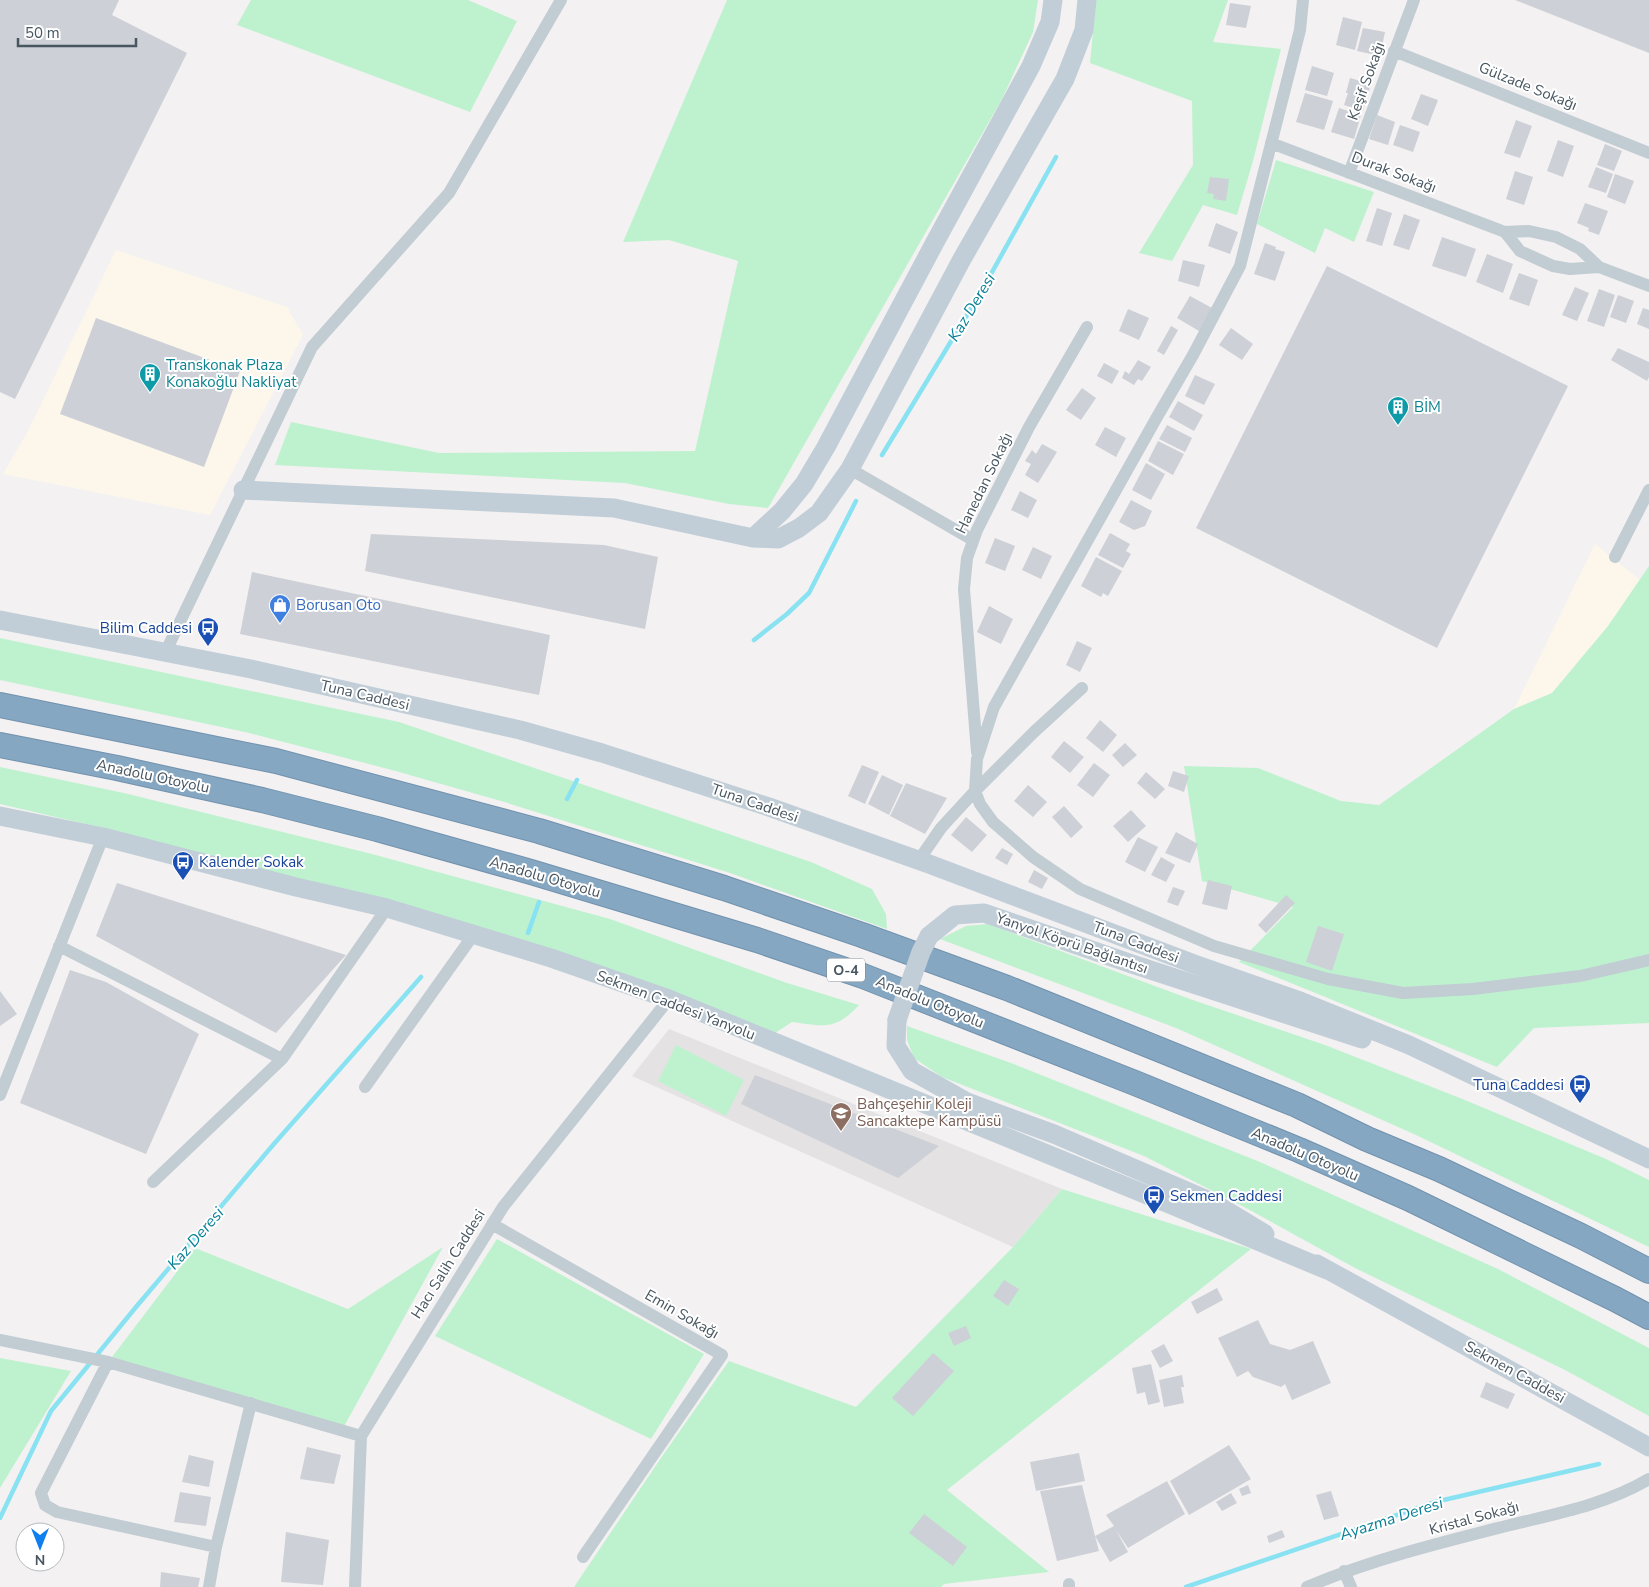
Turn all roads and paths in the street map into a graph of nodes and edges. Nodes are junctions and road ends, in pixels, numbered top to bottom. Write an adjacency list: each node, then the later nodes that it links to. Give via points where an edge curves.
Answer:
1 (561, 0): 15 (street, via 449,193 312,347)
2 (1054, 0): 17 (main road, via 1050,22 1031,66 826,447 804,484 782,511)
3 (1087, 0): 14 (main road, via 1084,30 1065,79 962,259)
4 (1303, 0): 7 (street, via 1300,30)
5 (1414, 0): 6 (street, Keşif Sokağı)
6 (1394, 51): 8 (street, Gülzade Sokağı); 9 (street, Keşif Sokağı)
7 (1271, 143): 9 (street, Durak Sokağı); 25 (street, via 1240,266 1194,355 994,707)
8 (1649, 153)
9 (1350, 173): 10 (street, Durak Sokağı)
10 (1504, 232): 11 (street, Durak Sokağı, via 1529,231 1556,238 1580,249); 11 (street, Durak Sokağı, via 1520,251 1553,266 1570,269)
11 (1599, 267): 12 (street, Durak Sokağı)
12 (1649, 286)
13 (1088, 327): 18 (street, Hanedan Sokağı, via 1029,427)
14 (850, 469): 17 (main road, via 818,513 800,528 778,538); 18 (street)
15 (243, 490): 17 (main road, via 614,508); 21 (street)
16 (1649, 490): 19 (street)
17 (753, 538)
18 (973, 540): 25 (street, Hanedan Sokağı, via 967,558 964,589)
19 (1615, 557)
20 (0, 620): 21 (main road, Tuna Caddesi)
21 (165, 653): 29 (main road, Tuna Caddesi, via 472,719 588,749 769,807)
22 (1082, 688): 26 (street)
23 (0, 706): 43 (highway, O-4, via 276,761 539,832 724,888 862,935 1016,992 1297,1105 1581,1236)
24 (0, 745): 44 (highway, Anadolu Otoyolu / O-4, via 262,800 377,829 747,937 863,976 1299,1150 1408,1198)
25 (977, 759): 26 (street)
26 (975, 791): 29 (street, via 941,828); 33 (street, via 993,822 1033,857 1080,889 1214,946 1328,979 1403,993 1473,989 1580,976)
27 (0, 816): 28 (main road, Sekmen Caddesi Yanyolu)
28 (103, 837): 30 (main road, Sekmen Caddesi Yanyolu); 32 (street)
29 (919, 860): 36 (main road, Tuna Caddesi, via 1300,1001 1409,1045)
30 (387, 908): 31 (main road, Sekmen Caddesi Yanyolu); 35 (street)
31 (474, 934): 34 (main road, Sekmen Caddesi Yanyolu); 37 (street)
32 (59, 946): 35 (street); 38 (street)
33 (1649, 960)
34 (669, 999): 41 (street, Hacı Salih Caddesi); 42 (main road, Sekmen Caddesi Yanyolu)
35 (282, 1059): 40 (street)
36 (1482, 1080): 39 (main road); 42 (main road, Yanyol Köprü Bağlantısı, bridge, via 984,913 955,915 929,936 897,1020 896,1046 912,1071 968,1102 1054,1134 1212,1202)
37 (366, 1087)
38 (0, 1095)
39 (1649, 1159)
40 (153, 1182)
41 (492, 1224): 48 (street, Hacı Salih Caddesi); 52 (street, Emin Sokağı, via 722,1355)
42 (1327, 1270): 49 (main road, Sekmen Caddesi)
43 (1649, 1271)
44 (1649, 1317)
45 (0, 1340): 46 (street)
46 (105, 1360): 47 (street); 51 (street, via 41,1493 44,1505 56,1512)
47 (251, 1403): 48 (street); 51 (street)
48 (361, 1436): 55 (street, Hacı Salih Caddesi)
49 (1649, 1446)
50 (1649, 1479): 53 (street, Kristal Sokağı, via 1600,1503)
51 (216, 1547): 54 (street)
52 (583, 1557)
53 (1344, 1571): 56 (street, Kristal Sokağı); 57 (street)
54 (209, 1587)
55 (355, 1587)
56 (1306, 1587)
57 (1351, 1587)

